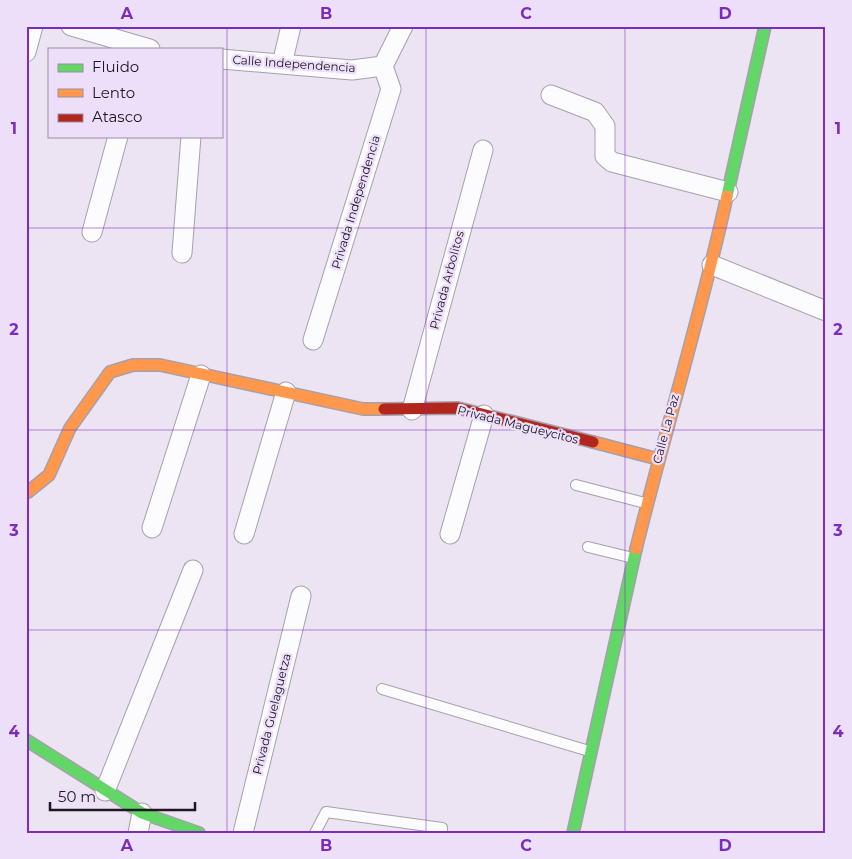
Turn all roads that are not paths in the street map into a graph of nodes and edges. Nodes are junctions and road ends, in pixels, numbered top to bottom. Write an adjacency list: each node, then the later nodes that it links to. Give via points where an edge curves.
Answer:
1 (33, 26): 7 (street)
2 (71, 26): 6 (street)
3 (291, 26): 9 (street)
4 (403, 26): 10 (street)
5 (765, 26): 15 (main road, Calle La Paz)
6 (145, 48)
7 (26, 52)
8 (222, 59): 9 (street, Calle Independencia)
9 (282, 64): 10 (street, Calle Independencia, via 352,70)
10 (383, 66): 20 (street, Privada Independencia, via 391,88)
11 (551, 95): 15 (street, via 595,112 605,126 605,156 612,162)
12 (117, 138): 16 (street)
13 (191, 138): 17 (street)
14 (483, 150): 23 (street, Privada Arbolitos)
15 (728, 192): 18 (main road, Calle La Paz)
16 (92, 232)
17 (182, 253)
18 (712, 266): 19 (street); 25 (main road, Calle La Paz)
19 (826, 311)
20 (313, 340)
21 (201, 374): 22 (main road, Privada Magueycitos); 27 (main road, Privada Magueycitos, via 160,365 132,365 110,372 70,428 49,475); 29 (street)
22 (286, 392): 23 (main road, Privada Magueycitos, via 363,410); 30 (street)
23 (412, 410): 24 (main road, Privada Magueycitos, via 458,408)
24 (484, 415): 25 (main road, Privada Magueycitos); 31 (street)
25 (658, 460): 28 (main road, Calle La Paz)
26 (576, 485): 28 (lane)
27 (28, 492)
28 (647, 504): 33 (main road, Calle La Paz)
29 (152, 528)
30 (244, 534)
31 (450, 534)
32 (588, 547): 33 (lane)
33 (634, 558): 38 (main road, Calle La Paz)
34 (193, 570): 39 (street)
35 (301, 596): 43 (street, Privada Guelaguetza)
36 (382, 689): 38 (lane)
37 (26, 740): 39 (main road)
38 (591, 752): 46 (main road, Calle La Paz)
39 (105, 791): 40 (main road)
40 (142, 813): 41 (street); 42 (main road)
41 (138, 833)
42 (198, 833)
43 (243, 833)
44 (315, 833): 45 (lane, via 326,812 442,828)
45 (442, 833)
46 (573, 833)

